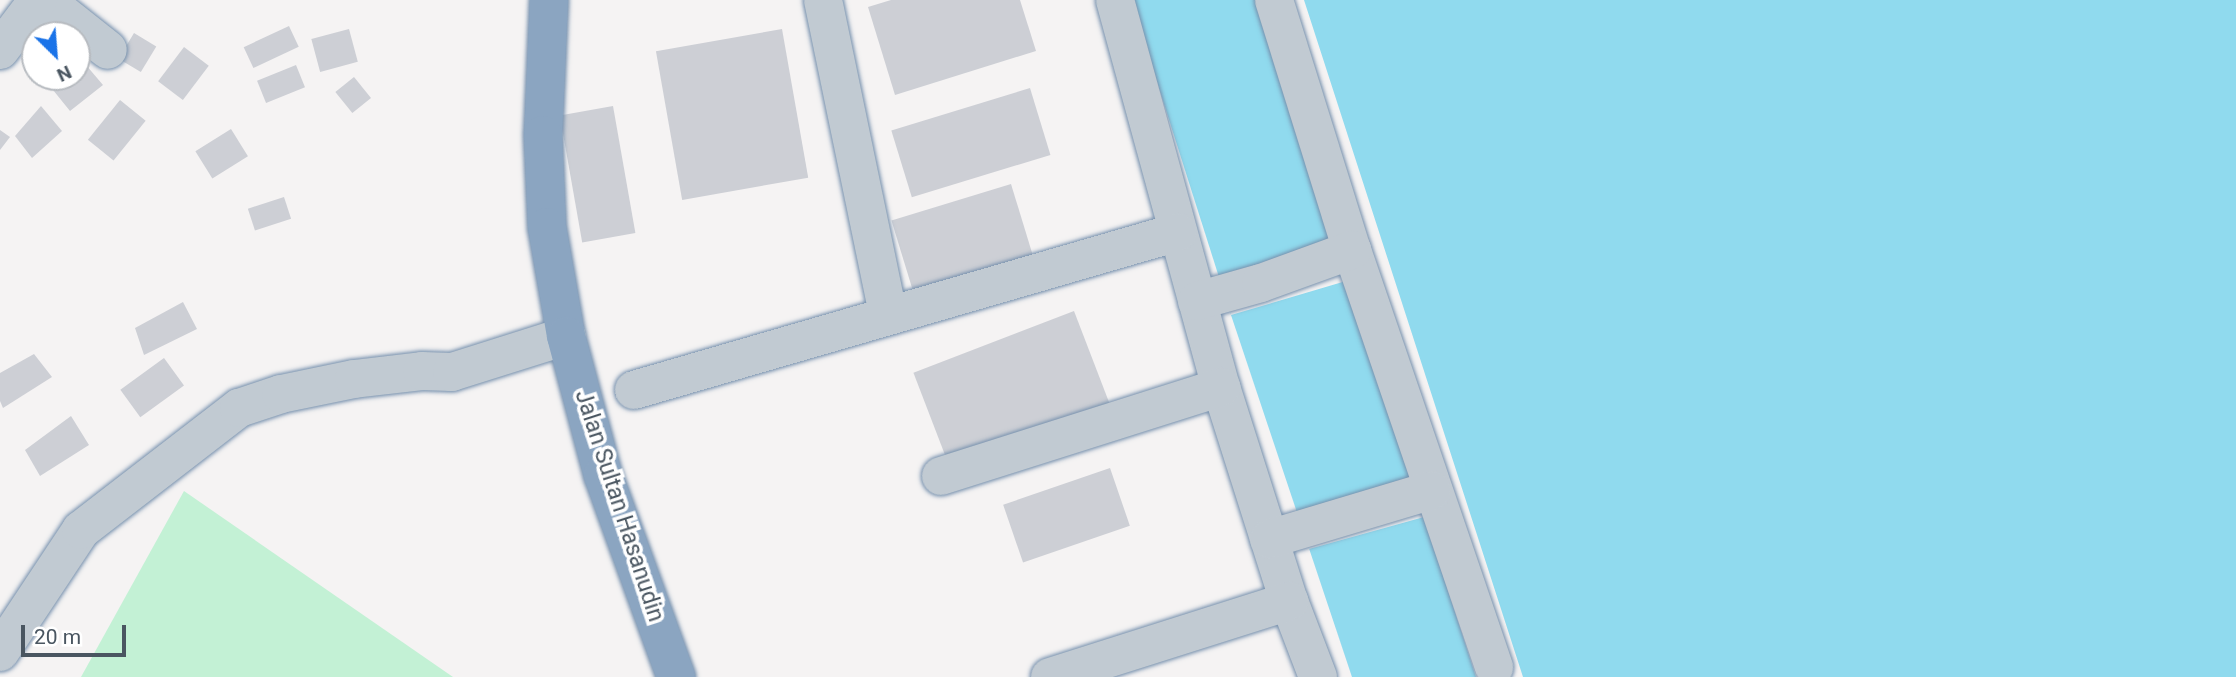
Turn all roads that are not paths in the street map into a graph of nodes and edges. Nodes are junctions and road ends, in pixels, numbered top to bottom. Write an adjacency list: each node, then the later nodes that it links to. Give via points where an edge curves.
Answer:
1 (38, 0): 7 (street)
2 (45, 0): 8 (street)
3 (549, 0): 13 (highway, Jalan Sultan Hasanudin, via 544,135 547,227)
4 (824, 0): 12 (street)
5 (1115, 0): 9 (street)
6 (1274, 0): 10 (street)
7 (0, 50)
8 (108, 50)
9 (1178, 232): 11 (street); 12 (street)
10 (1352, 250): 11 (street); 17 (street)
11 (1197, 301): 14 (street)
12 (888, 315): 15 (street)
13 (566, 336): 20 (street, via 452,372 354,379 239,408 81,530); 22 (highway, Jalan Sultan Hasanudin, via 603,475)
14 (1221, 387): 16 (street); 18 (street)
15 (634, 390)
16 (941, 476)
17 (1432, 490): 18 (street); 21 (street)
18 (1269, 540): 19 (street)
19 (1289, 601): 23 (street); 24 (street)
20 (0, 652)
21 (1493, 668)
22 (676, 677)
23 (1050, 677)
24 (1318, 677)

